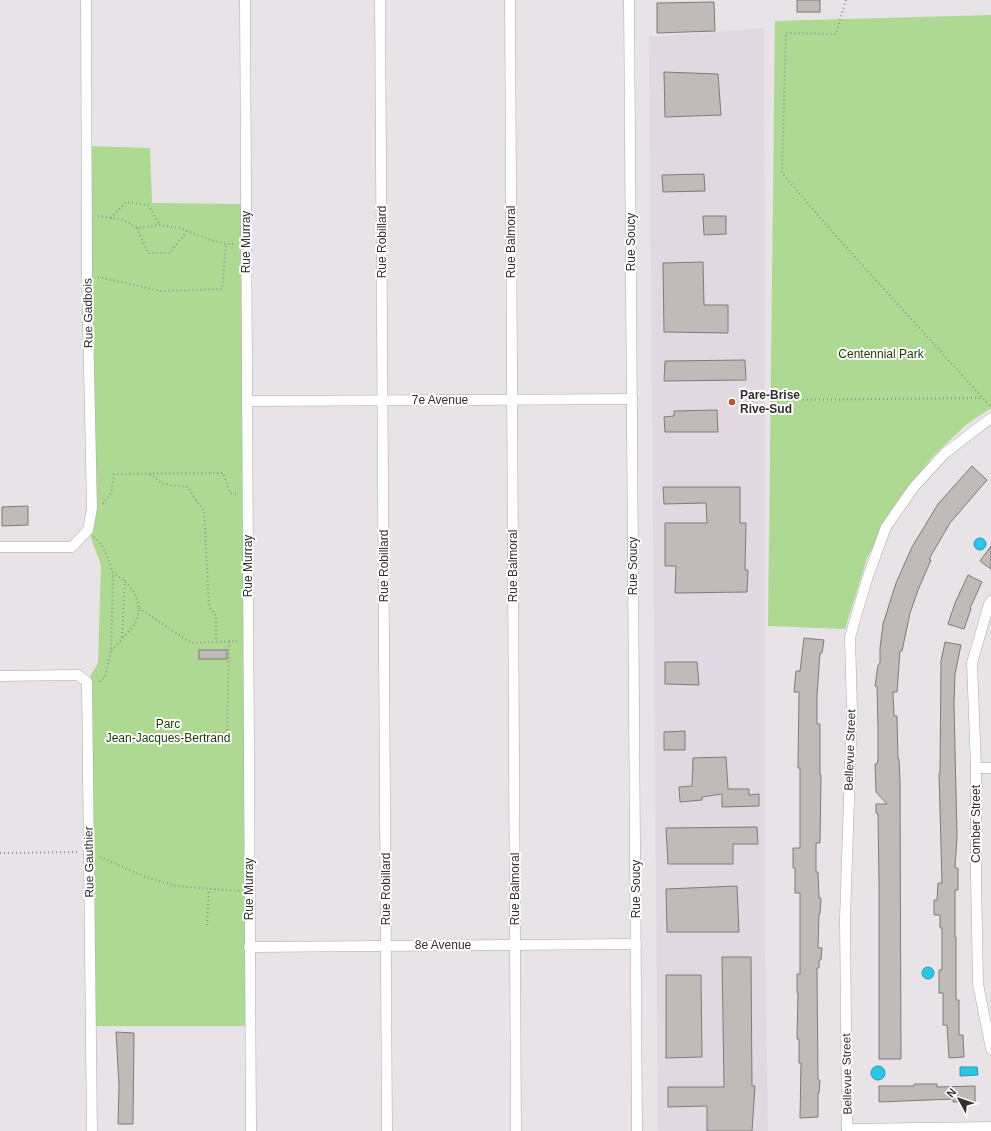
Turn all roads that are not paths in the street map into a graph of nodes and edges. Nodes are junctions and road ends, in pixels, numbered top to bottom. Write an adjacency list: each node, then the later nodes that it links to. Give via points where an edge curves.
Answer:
1 (86, 0): 11 (street, Rue Gadbois, via 87,275 92,508 88,530 72,547)
2 (245, 0): 9 (street, Rue Murray)
3 (380, 0): 7 (street, Rue Robillard)
4 (510, 0): 8 (street, Rue Balmoral)
5 (629, 0): 6 (street, Rue Soucy)
6 (632, 399): 8 (street, 7e Avenue); 16 (street, Rue Soucy)
7 (382, 400): 8 (street, 7e Avenue); 9 (street, 7e Avenue); 18 (street, Rue Robillard)
8 (512, 400): 17 (street, Rue Balmoral)
9 (247, 401): 19 (street, Rue Murray)
10 (991, 418): 22 (street, Bellevue Street, via 944,454 914,487 886,527 850,637 852,710 845,919)
11 (0, 546)
12 (991, 601): 14 (street, Comber Street, via 972,664)
13 (0, 676): 23 (street, Rue Gauthier, via 78,675 87,682)
14 (976, 768): 15 (street); 20 (street, Comber Street, via 978,984)
15 (991, 768)
16 (636, 944): 17 (street, 8e Avenue); 27 (street, Rue Soucy)
17 (515, 945): 18 (street, 8e Avenue); 26 (street, Rue Balmoral)
18 (387, 946): 19 (street, 8e Avenue); 25 (street, Rue Robillard)
19 (249, 947): 24 (street, Rue Murray)
20 (991, 1049)
21 (991, 1127): 22 (street)
22 (847, 1130)
23 (92, 1131)
24 (251, 1131)
25 (387, 1131)
26 (516, 1131)
27 (637, 1131)

